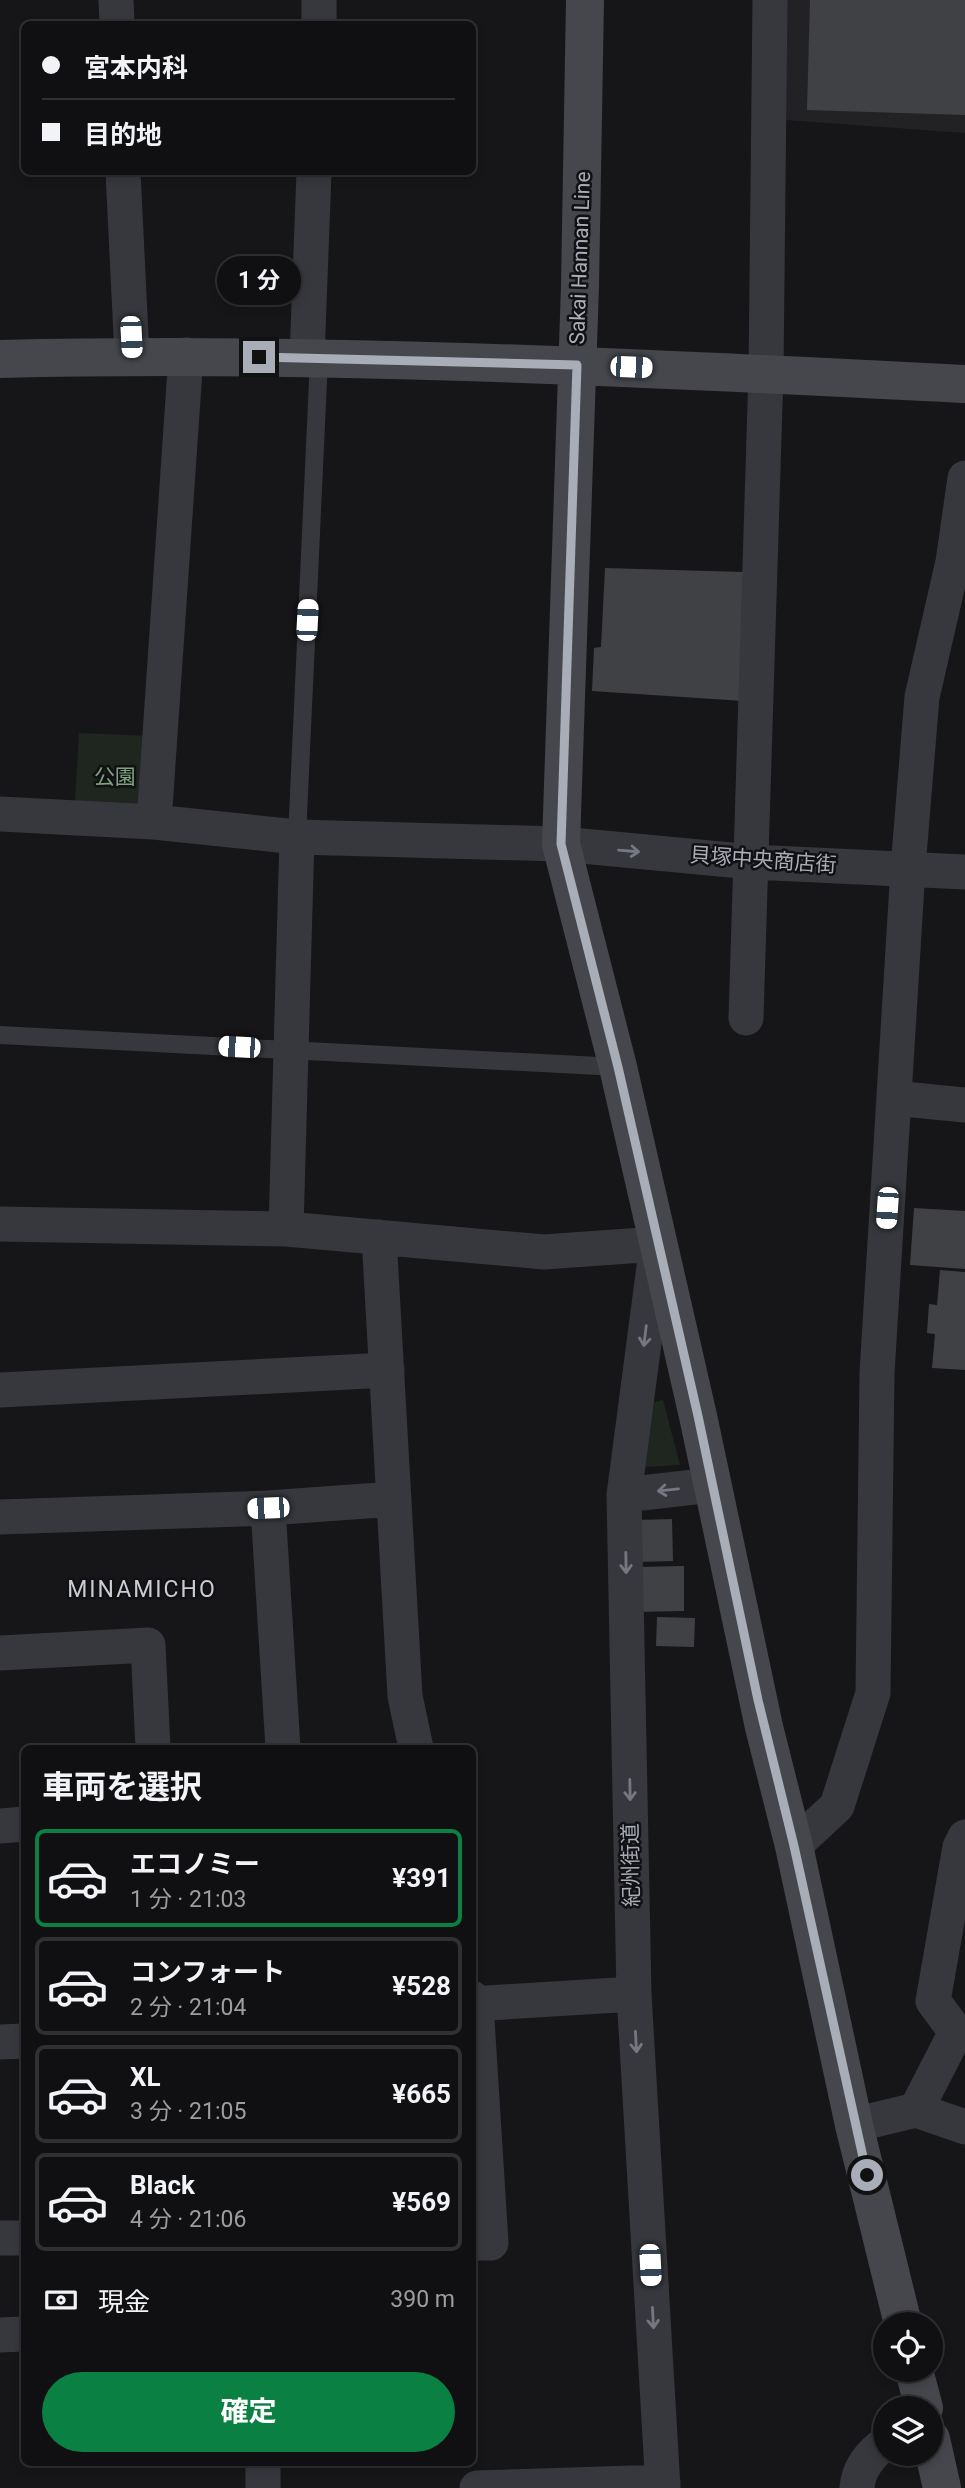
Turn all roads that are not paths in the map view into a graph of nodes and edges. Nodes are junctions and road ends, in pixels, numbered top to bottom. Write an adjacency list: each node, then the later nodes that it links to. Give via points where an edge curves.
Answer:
1 (116, 0): 5 (street)
2 (320, 0): 6 (street)
3 (585, 0): 13 (main road, Sakai Hannan Line)
4 (770, 0): 14 (street)
5 (117, 21)
6 (319, 21)
7 (123, 175): 10 (street)
8 (314, 175): 12 (street)
9 (186, 355): 10 (main road); 12 (main road); 19 (street)
10 (132, 356): 11 (main road)
11 (0, 359)
12 (313, 359): 13 (main road); 20 (lane)
13 (577, 365): 14 (main road); 21 (main road, Sakai Hannan Line)
14 (765, 372): 15 (main road); 22 (street)
15 (965, 384)
16 (965, 478): 17 (street)
17 (959, 563): 23 (street, via 922,697)
18 (0, 814): 19 (street, 貝塚中央商店街)
19 (154, 822): 20 (street, 貝塚中央商店街)
20 (297, 837): 21 (street, 貝塚中央商店街); 27 (street)
21 (561, 844): 22 (street, 貝塚中央商店街, one-way to 22); 28 (main road, Sakai Hannan Line)
22 (751, 862): 23 (street, 貝塚中央商店街); 25 (street)
23 (908, 868): 24 (street, 貝塚中央商店街); 29 (street)
24 (965, 872)
25 (746, 1018)
26 (0, 1035): 27 (lane)
27 (292, 1049): 28 (lane); 32 (street)
28 (618, 1067): 34 (main road, Sakai Hannan Line)
29 (894, 1098): 30 (street); 49 (street, via 877,1373 873,1693 837,1806)
30 (965, 1105)
31 (0, 1223): 32 (street)
32 (286, 1229): 33 (street)
33 (379, 1237): 34 (street, via 544,1252); 35 (street)
34 (657, 1244): 37 (main road, Sakai Hannan Line); 38 (street, 紀州街道, one-way to 38)
35 (387, 1370): 36 (street); 39 (street)
36 (0, 1390)
37 (712, 1485): 38 (street, one-way to 38); 49 (main road, Sakai Hannan Line)
38 (624, 1495): 50 (street, 紀州街道, one-way to 50)
39 (394, 1499): 40 (street); 45 (street, via 405,1696)
40 (268, 1508): 41 (street); 44 (street)
41 (0, 1517)
42 (0, 1653): 43 (street, via 148,1645)
43 (153, 1745)
44 (284, 1745)
45 (415, 1745)
46 (21, 1825): 47 (street)
47 (0, 1826)
48 (965, 1837): 55 (street, via 933,2001 956,2032)
49 (794, 1846): 56 (main road, Sakai Hannan Line)
50 (634, 1994): 51 (street); 67 (street, 紀州街道, one-way to 67)
51 (476, 2002)
52 (476, 2030): 60 (street, via 491,2243)
53 (21, 2041): 54 (street)
54 (0, 2042)
55 (916, 2110): 56 (street); 57 (street)
56 (854, 2125): 61 (main road, Sakai Hannan Line)
57 (965, 2127)
58 (0, 2238): 59 (street)
59 (21, 2238)
60 (476, 2243)
61 (900, 2312)
62 (21, 2334): 63 (street)
63 (0, 2335)
64 (873, 2451): 70 (street)
65 (263, 2466): 68 (street)
66 (937, 2466): 71 (main road)
67 (663, 2485): 69 (street)
68 (263, 2488)
69 (477, 2488)
70 (857, 2488)
71 (942, 2488)

